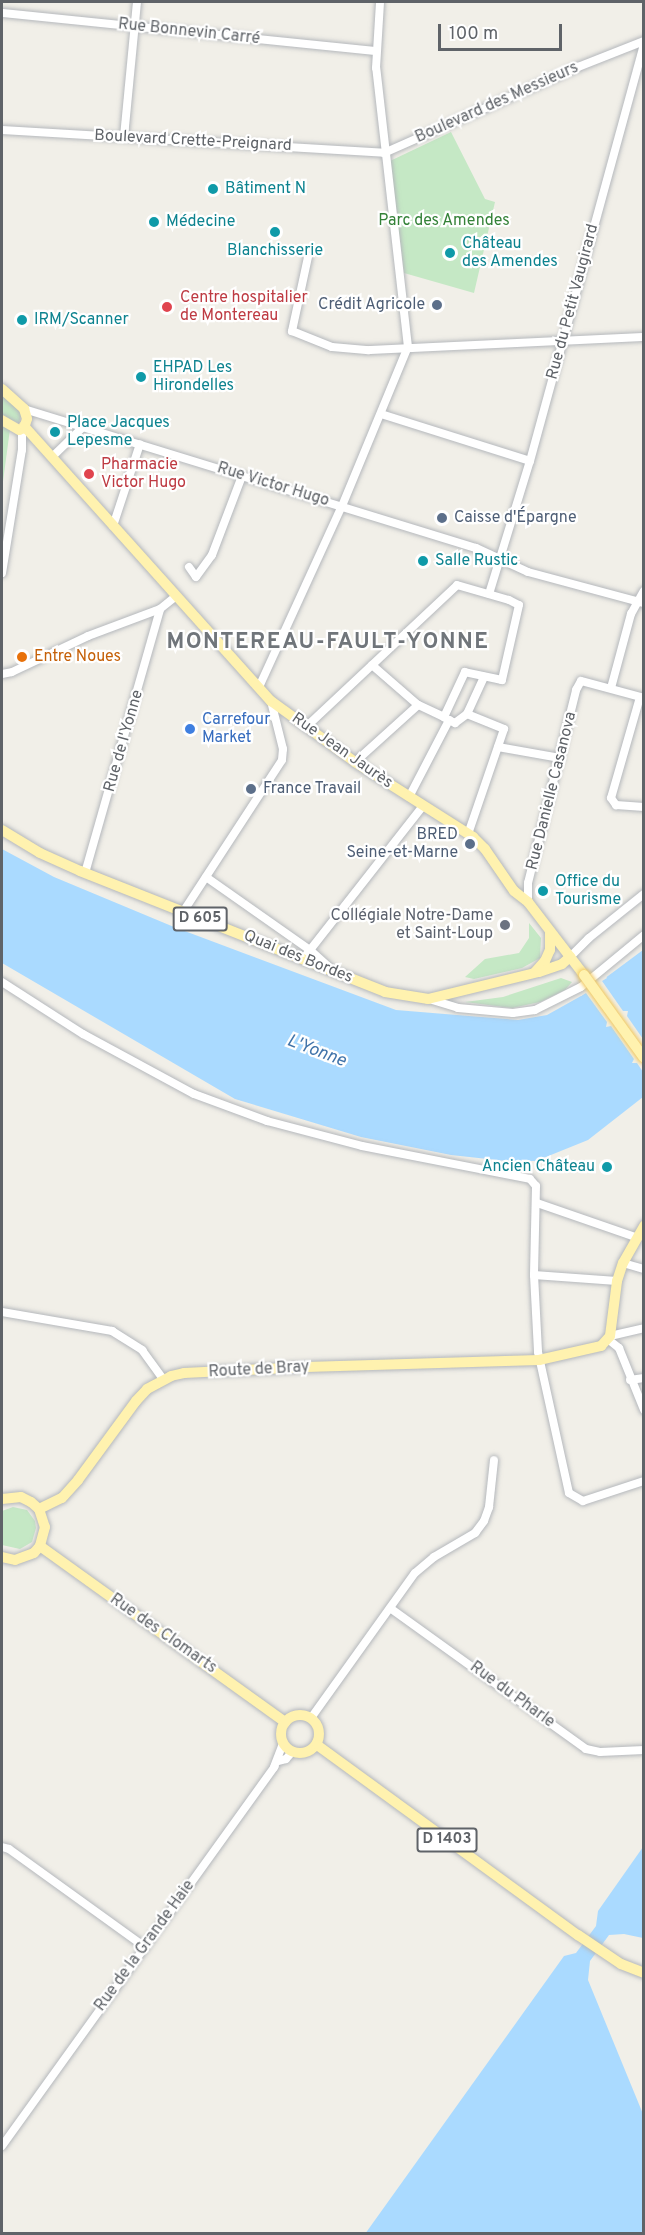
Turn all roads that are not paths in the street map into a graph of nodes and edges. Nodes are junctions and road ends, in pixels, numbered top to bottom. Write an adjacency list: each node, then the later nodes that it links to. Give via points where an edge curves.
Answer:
1 (137, 2): 4 (street)
2 (380, 2): 6 (street)
3 (2, 13): 4 (street, Rue Bonnevin Carré)
4 (135, 26): 6 (street, Rue Bonnevin Carré); 8 (street)
5 (644, 43): 9 (street, Boulevard des Messieurs, via 578,67); 12 (street, Rue du Petit Vaugirard)
6 (376, 51): 9 (street)
7 (2, 130): 8 (street, Boulevard Crette-Preignard)
8 (124, 137): 9 (street, Boulevard Crette-Preignard)
9 (384, 153): 13 (street)
10 (308, 257): 13 (street, via 292,331 332,347)
11 (644, 338): 12 (street)
12 (562, 340): 13 (street); 22 (street, Rue du Petit Vaugirard)
13 (408, 347): 16 (street)
14 (2, 387): 15 (main road)
15 (24, 409): 18 (street, Rue Victor Hugo); 19 (main road, via 27,419)
16 (381, 414): 22 (street); 24 (street)
17 (2, 420): 19 (main road, via 16,429)
18 (83, 427): 20 (street, Rue Victor Hugo); 21 (street)
19 (23, 428): 21 (main road, Rue Jean Jaurès); 28 (street)
20 (140, 444): 23 (street, Rue Victor Hugo); 25 (street)
21 (52, 457): 25 (main road, Rue Jean Jaurès)
22 (530, 461): 26 (street, Rue du Petit Vaugirard)
23 (242, 476): 24 (street, Rue Victor Hugo); 27 (street, via 212,555 196,577)
24 (342, 506): 26 (street, Rue Victor Hugo, via 476,548); 37 (street)
25 (113, 526): 31 (main road, Rue Jean Jaurès)
26 (499, 559): 30 (street, Rue du Petit Vaugirard); 32 (street, Rue Victor Hugo)
27 (189, 567)
28 (2, 573)
29 (644, 591): 32 (street)
30 (489, 594): 34 (street, via 457,585); 36 (street, via 519,605 503,677)
31 (176, 596): 33 (street); 37 (main road, Rue Jean Jaurès)
32 (642, 602): 38 (street, via 631,614)
33 (160, 609): 35 (street); 53 (street, Rue de l'Yonne)
34 (372, 665): 41 (street); 44 (street)
35 (2, 674)
36 (484, 677): 42 (street); 43 (street, via 465,672)
37 (259, 687): 40 (main road, Rue Jean Jaurès)
38 (611, 688): 39 (street); 46 (street, Rue Danielle Casanova, via 581,681)
39 (642, 697): 50 (street, via 611,798 616,805)
40 (271, 701): 44 (main road, Rue Jean Jaurès); 54 (street, via 282,760)
41 (418, 705): 43 (street); 47 (street)
42 (467, 714): 43 (street, via 455,723); 45 (street, via 504,729)
43 (447, 719): 48 (street)
44 (306, 726): 47 (main road, Rue Jean Jaurès)
45 (498, 747): 46 (street); 52 (street)
46 (560, 758): 55 (street, Rue Danielle Casanova)
47 (355, 762): 48 (main road, Rue Jean Jaurès)
48 (409, 797): 49 (main road, Rue Jean Jaurès)
49 (423, 806): 52 (main road, Rue Jean Jaurès); 62 (street)
50 (644, 807)
51 (2, 830): 53 (main road, Quai des Bordes / D 605, via 40,853)
52 (468, 834): 56 (main road, Rue Jean Jaurès, via 485,849)
53 (86, 873): 59 (main road, Quai des Bordes / D 605)
54 (206, 877): 59 (street); 62 (street)
55 (528, 883): 56 (street); 58 (street, Rue Danielle Casanova)
56 (510, 886): 58 (main road, Rue Jean Jaurès)
57 (644, 894): 63 (street)
58 (528, 902): 60 (main road, Rue Jean Jaurès)
59 (183, 912): 64 (main road, Quai des Bordes / D 605)
60 (550, 933): 63 (main road, Rue Jean Jaurès); 66 (main road, via 550,950)
61 (644, 935): 68 (street, via 581,987 535,1010 513,1013 458,1008)
62 (310, 950): 64 (street); 65 (street)
63 (570, 957): 66 (main road, Quai des Bordes / D 605, via 562,964); 69 (main road, Rue Jean Jaurès, bridge)
64 (303, 959): 65 (main road, Quai des Bordes / D 605)
65 (334, 972): 68 (main road, Quai des Bordes / D 605, via 385,992)
66 (534, 973): 68 (main road, Quai des Bordes / D 605)
67 (2, 982): 70 (street, via 83,1034 194,1094 267,1121 362,1146 530,1179 536,1186)
68 (428, 999)
69 (644, 1058)
70 (537, 1203): 72 (street); 75 (street)
71 (644, 1226): 72 (main road)
72 (638, 1238): 73 (main road)
73 (623, 1263): 74 (street); 76 (main road)
74 (644, 1269)
75 (534, 1275): 76 (street); 80 (street)
76 (617, 1281): 79 (main road)
77 (2, 1312): 82 (street, via 112,1331 142,1350)
78 (644, 1328): 79 (street)
79 (610, 1338): 80 (main road, Route de Bray, via 589,1350); 83 (street, via 619,1348)
80 (539, 1360): 82 (main road, Route de Bray, via 184,1373); 86 (street, via 569,1493 583,1501)
81 (644, 1378): 83 (street)
82 (164, 1379): 88 (main road, Route de Bray, via 136,1401 62,1498)
83 (630, 1380): 84 (street)
84 (644, 1410)
85 (494, 1460): 93 (street, via 489,1507 475,1533 415,1573)
86 (644, 1481)
87 (2, 1499): 88 (main road, via 21,1497)
88 (39, 1509): 89 (main road, via 45,1527)
89 (40, 1546): 91 (main road, via 34,1553); 95 (main road, Rue des Clomarts)
90 (2, 1557): 91 (main road)
91 (15, 1560): 92 (main road)
92 (2, 1564)
93 (390, 1608): 94 (street); 98 (street, Rue du Pharle, via 586,1749)
94 (311, 1718): 95 (main road, via 300,1715); 96 (main road, via 318,1727)
95 (285, 1722): 97 (main road, via 281,1733)
96 (317, 1744): 97 (main road, via 308,1752); 101 (main road, D 1403, via 578,1935 621,1964)
97 (288, 1748): 100 (street, Rue de la Grande Haie)
98 (644, 1750)
99 (2, 1847): 100 (street)
100 (145, 1947): 102 (street, Rue de la Grande Haie)
101 (644, 1973)
102 (2, 2146)

